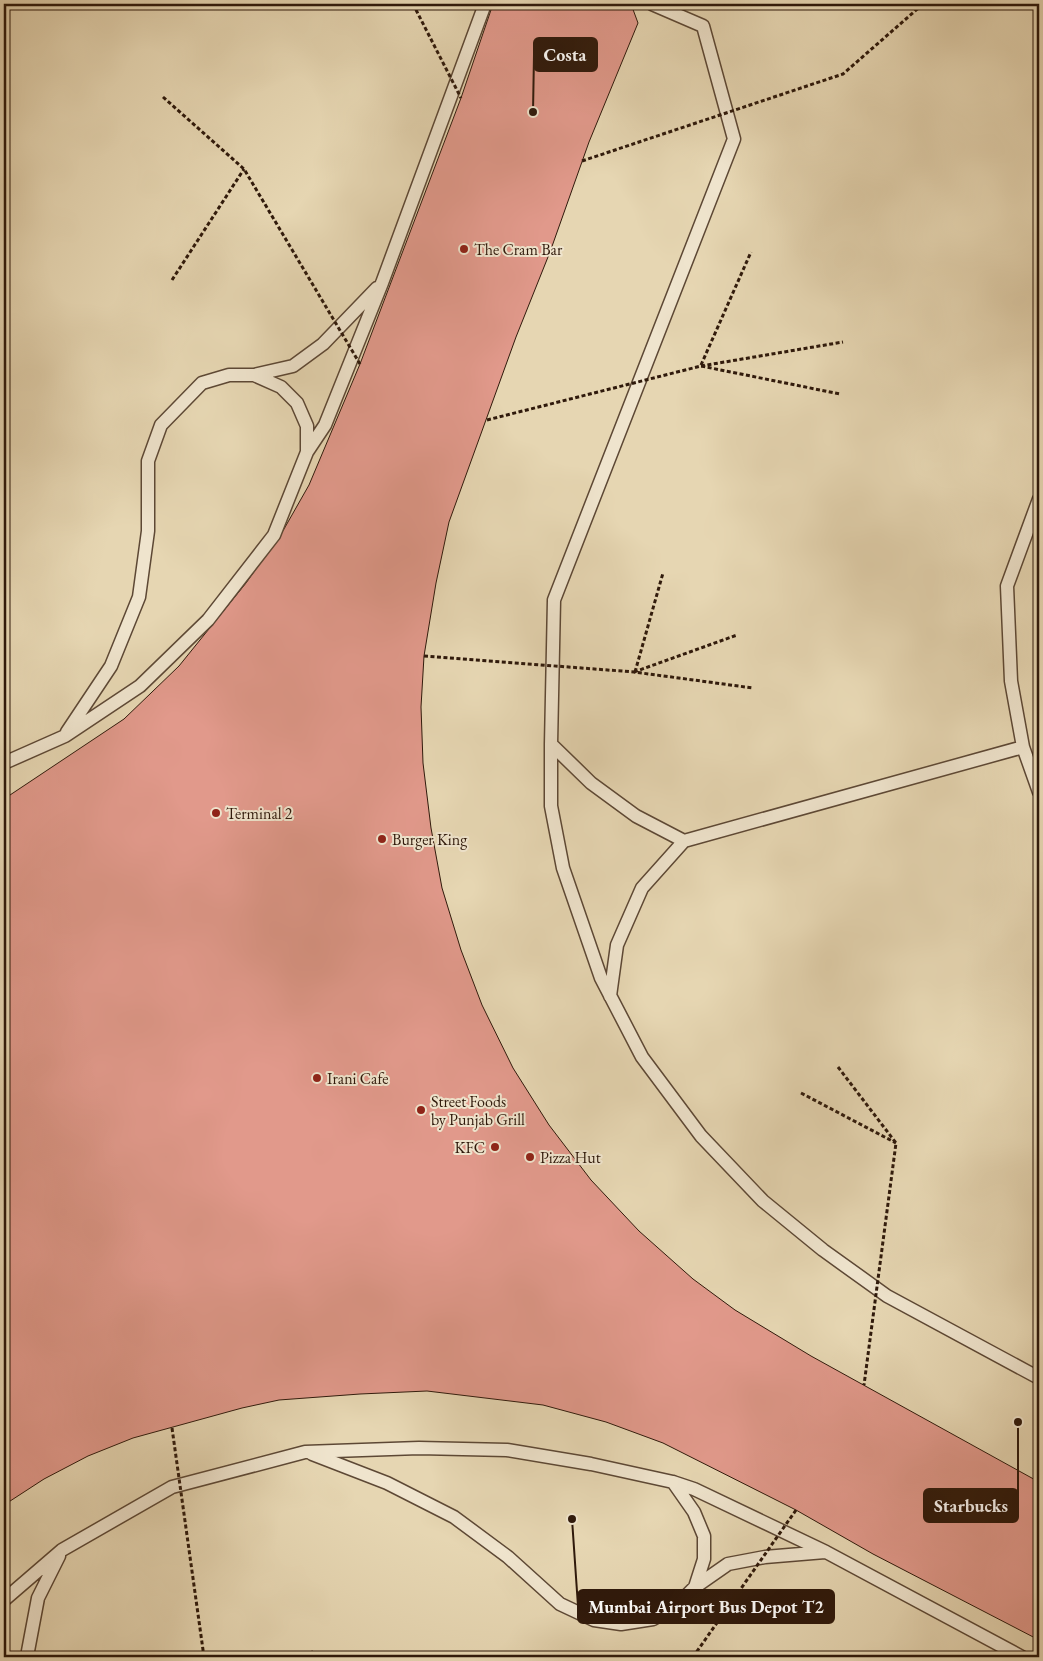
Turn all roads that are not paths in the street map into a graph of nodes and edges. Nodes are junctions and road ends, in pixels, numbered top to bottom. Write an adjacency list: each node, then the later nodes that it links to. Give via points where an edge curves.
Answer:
1 (485, 4): 3 (lane)
2 (652, 4): 8 (lane, via 703,26 734,139 554,600)
3 (382, 283): 4 (lane, via 323,344 293,366); 5 (lane, via 325,425)
4 (254, 375): 5 (lane, via 281,387 297,403 307,426); 7 (lane, via 229,375 202,383 161,425 148,461 148,531 139,597 111,666)
5 (307, 452): 7 (lane, via 274,535 208,620 140,686)
6 (1039, 499): 9 (lane, via 1007,586 1011,681)
7 (65, 736): 10 (lane)
8 (551, 744): 12 (lane, via 592,783 636,816); 13 (lane, via 552,806 562,868)
9 (1023, 747): 11 (lane); 12 (lane)
10 (4, 763)
11 (1039, 792)
12 (684, 841): 13 (lane, via 642,888 616,946)
13 (610, 996): 14 (lane, via 642,1057 701,1136 763,1202 887,1296)
14 (1039, 1378)
15 (305, 1452): 16 (lane, via 419,1448 507,1450); 17 (lane, via 172,1487); 19 (lane, via 387,1483 454,1517 508,1556 560,1604 594,1620 620,1624 653,1619 677,1605)
16 (673, 1482): 18 (lane); 19 (lane, via 694,1512 704,1536 704,1558)
17 (62, 1550): 20 (lane); 21 (lane, via 38,1598)
18 (826, 1552): 19 (lane, via 728,1564); 22 (lane)
19 (695, 1587)
20 (4, 1600)
21 (28, 1657)
22 (1022, 1657)

